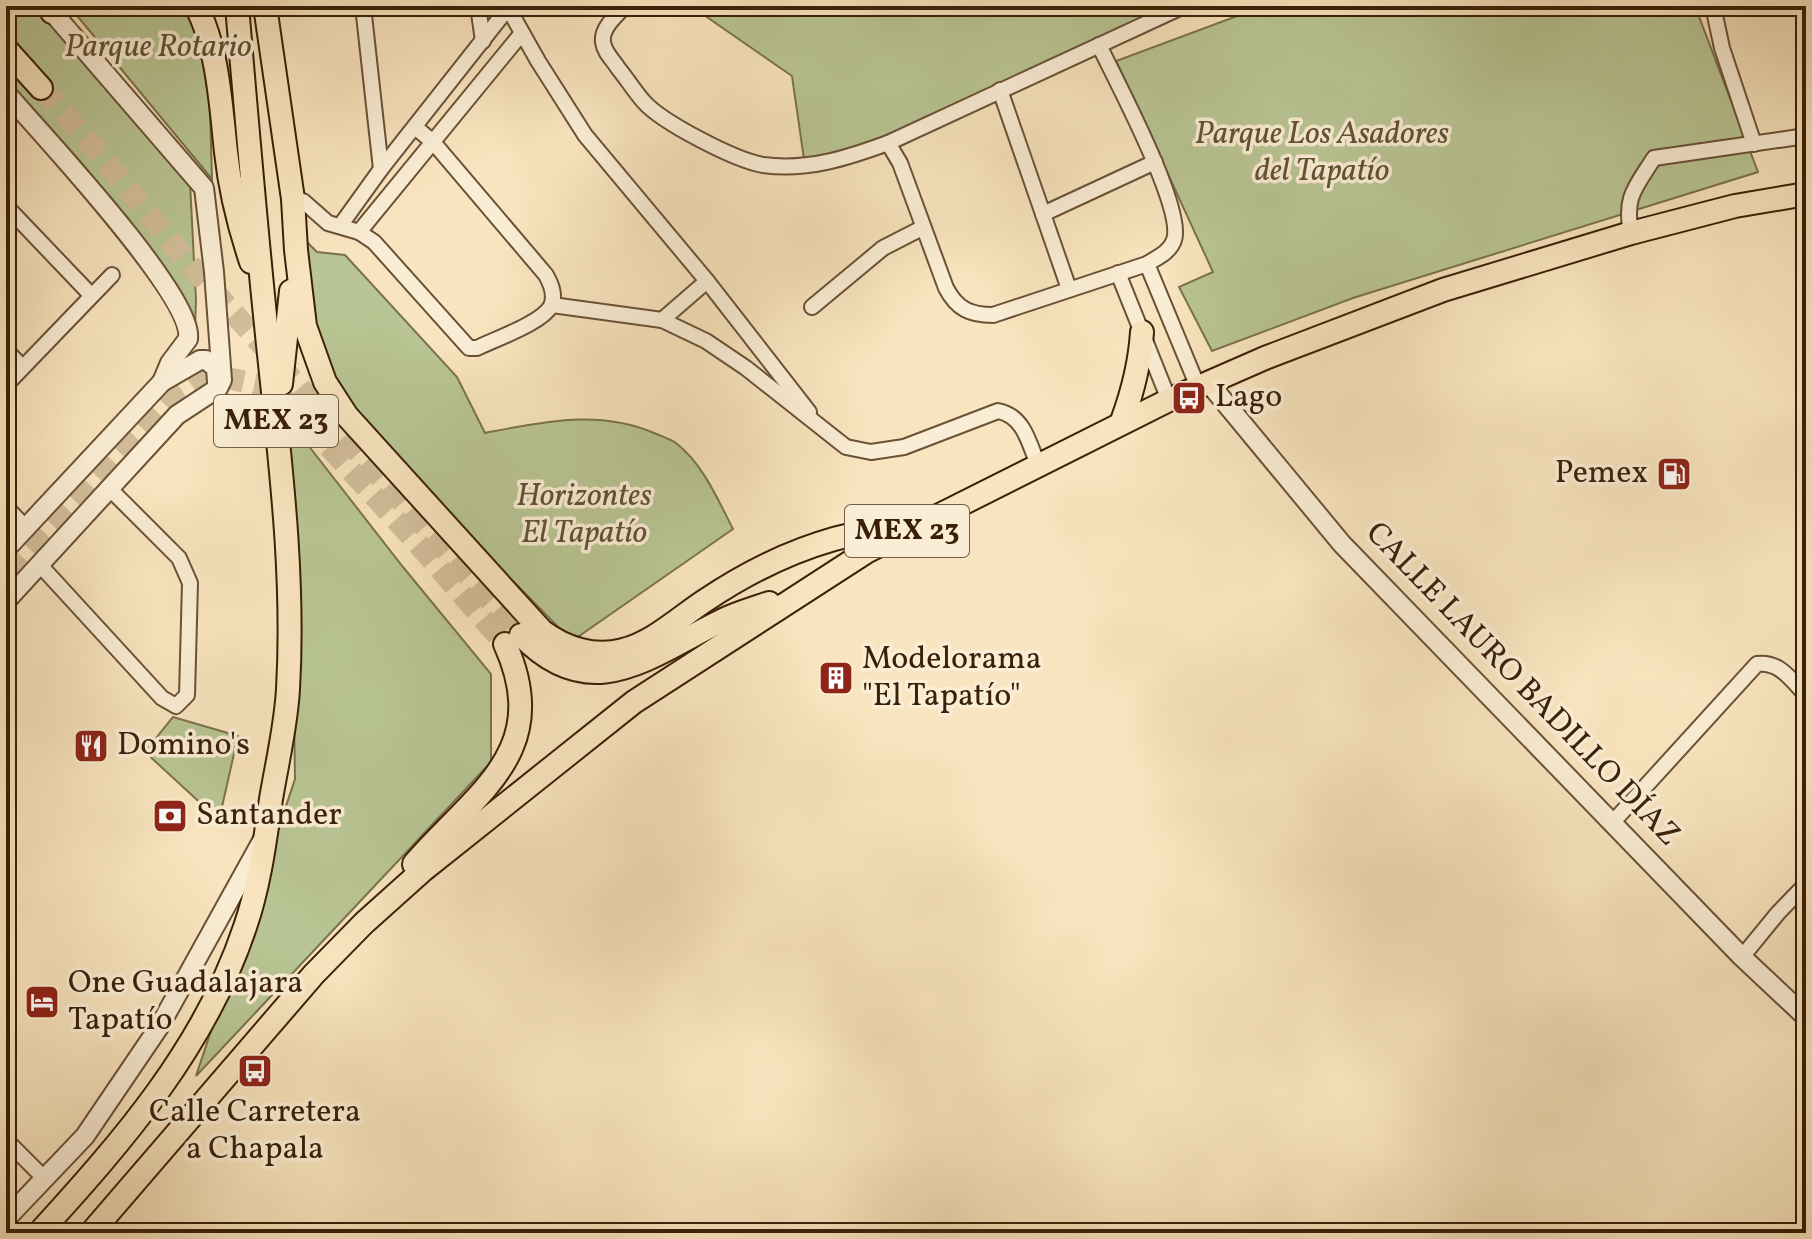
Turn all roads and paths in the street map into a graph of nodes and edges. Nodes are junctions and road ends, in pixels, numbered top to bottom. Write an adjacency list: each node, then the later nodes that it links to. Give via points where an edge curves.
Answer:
1 (196, 6): 40 (highway, via 219,79 238,223)
2 (237, 6): 40 (highway, MEX 23)
3 (265, 6): 26 (highway)
4 (363, 6): 24 (street)
5 (478, 6): 12 (street)
6 (625, 6): 21 (street, via 606,28 606,52 646,105 725,152 760,164 799,167)
7 (1184, 6): 13 (street)
8 (1713, 6): 22 (street)
9 (508, 7): 11 (street); 12 (street)
10 (50, 8): 52 (street, via 204,188 222,380)
11 (522, 33): 20 (street); 37 (street, via 585,135)
12 (483, 41): 18 (street)
13 (1099, 45): 16 (street); 23 (street)
14 (6, 49): 15 (highway)
15 (41, 88)
16 (1000, 90): 21 (street); 28 (street)
17 (6, 93): 49 (street, via 124,230 169,291 189,333)
18 (415, 127): 20 (street); 24 (street)
19 (1806, 136): 22 (street)
20 (433, 142): 31 (street); 41 (street, via 546,275)
21 (888, 143): 30 (street)
22 (1754, 144): 32 (street, via 1654,158 1627,210)
23 (1155, 162): 28 (street); 34 (street, via 1176,231 1166,252)
24 (381, 169): 29 (street)
25 (1806, 194): 32 (highway, MEX 23)
26 (293, 199): 29 (street); 33 (highway)
27 (6, 206): 39 (street)
28 (1043, 214): 38 (street)
29 (340, 226): 31 (street)
30 (922, 228): 38 (street, via 952,300 966,311 993,315); 42 (street, via 883,248)
31 (359, 232): 41 (street, via 374,242 469,348 541,317)
32 (1631, 233): 50 (highway, MEX 23, via 1443,290)
33 (296, 250): 56 (highway); 60 (highway, via 305,326 335,400 533,622 563,644 589,652 627,649 727,586 793,553 862,532)
34 (1147, 264): 35 (street); 50 (street)
35 (1118, 273): 38 (street); 44 (street)
36 (112, 275): 39 (street)
37 (707, 281): 43 (street); 46 (street)
38 (1069, 289)
39 (91, 295): 47 (street)
40 (263, 295): 56 (highway, MEX 23)
41 (552, 305): 43 (street)
42 (812, 307)
43 (662, 320): 48 (street)
44 (1142, 332): 53 (street); 54 (highway, via 1140,363)
45 (6, 350): 47 (street)
46 (766, 354): 48 (street); 55 (street)
47 (22, 367): 51 (street)
48 (746, 368): 55 (street)
49 (162, 382): 52 (street, via 200,360 216,368); 61 (street)
50 (1203, 384): 53 (highway, MEX 23); 67 (street, CALLE LAURO BADILLO DÍAZ, via 1342,544)
51 (6, 385)
52 (218, 388): 58 (street, via 177,415)
53 (1169, 400): 54 (highway, MEX 23)
54 (1122, 421): 57 (highway, MEX 23)
55 (822, 429): 57 (street, via 846,447 871,452 904,447 998,411 1020,423)
56 (277, 430): 68 (highway, MEX 23, via 288,541 288,691)
57 (1038, 465): 60 (highway, MEX 23)
58 (110, 489): 63 (street); 63 (street, via 187,570 183,702 176,706 162,698)
59 (6, 507): 61 (street)
60 (914, 527): 64 (highway, MEX 23)
61 (26, 528): 62 (street)
62 (6, 549)
63 (40, 565): 65 (street)
64 (807, 590): 70 (highway, MEX 23, via 634,702); 70 (highway, via 721,620 643,663 615,671 571,668 513,639 520,705 516,736 504,765)
65 (6, 601)
66 (1806, 695): 67 (street, via 1781,668 1757,664)
67 (1613, 822): 71 (street, CALLE LAURO BADILLO DÍAZ)
68 (266, 835): 74 (street, via 159,1027 82,1141); 76 (highway, MEX 23, via 246,925 196,1033 138,1119)
69 (1806, 884): 71 (street)
70 (364, 923): 77 (highway, MEX 23)
71 (1742, 957): 72 (street, CALLE LAURO BADILLO DÍAZ)
72 (1806, 1017)
73 (6, 1140): 74 (street)
74 (45, 1179): 75 (street)
75 (6, 1219)
76 (39, 1233)
77 (91, 1233)

